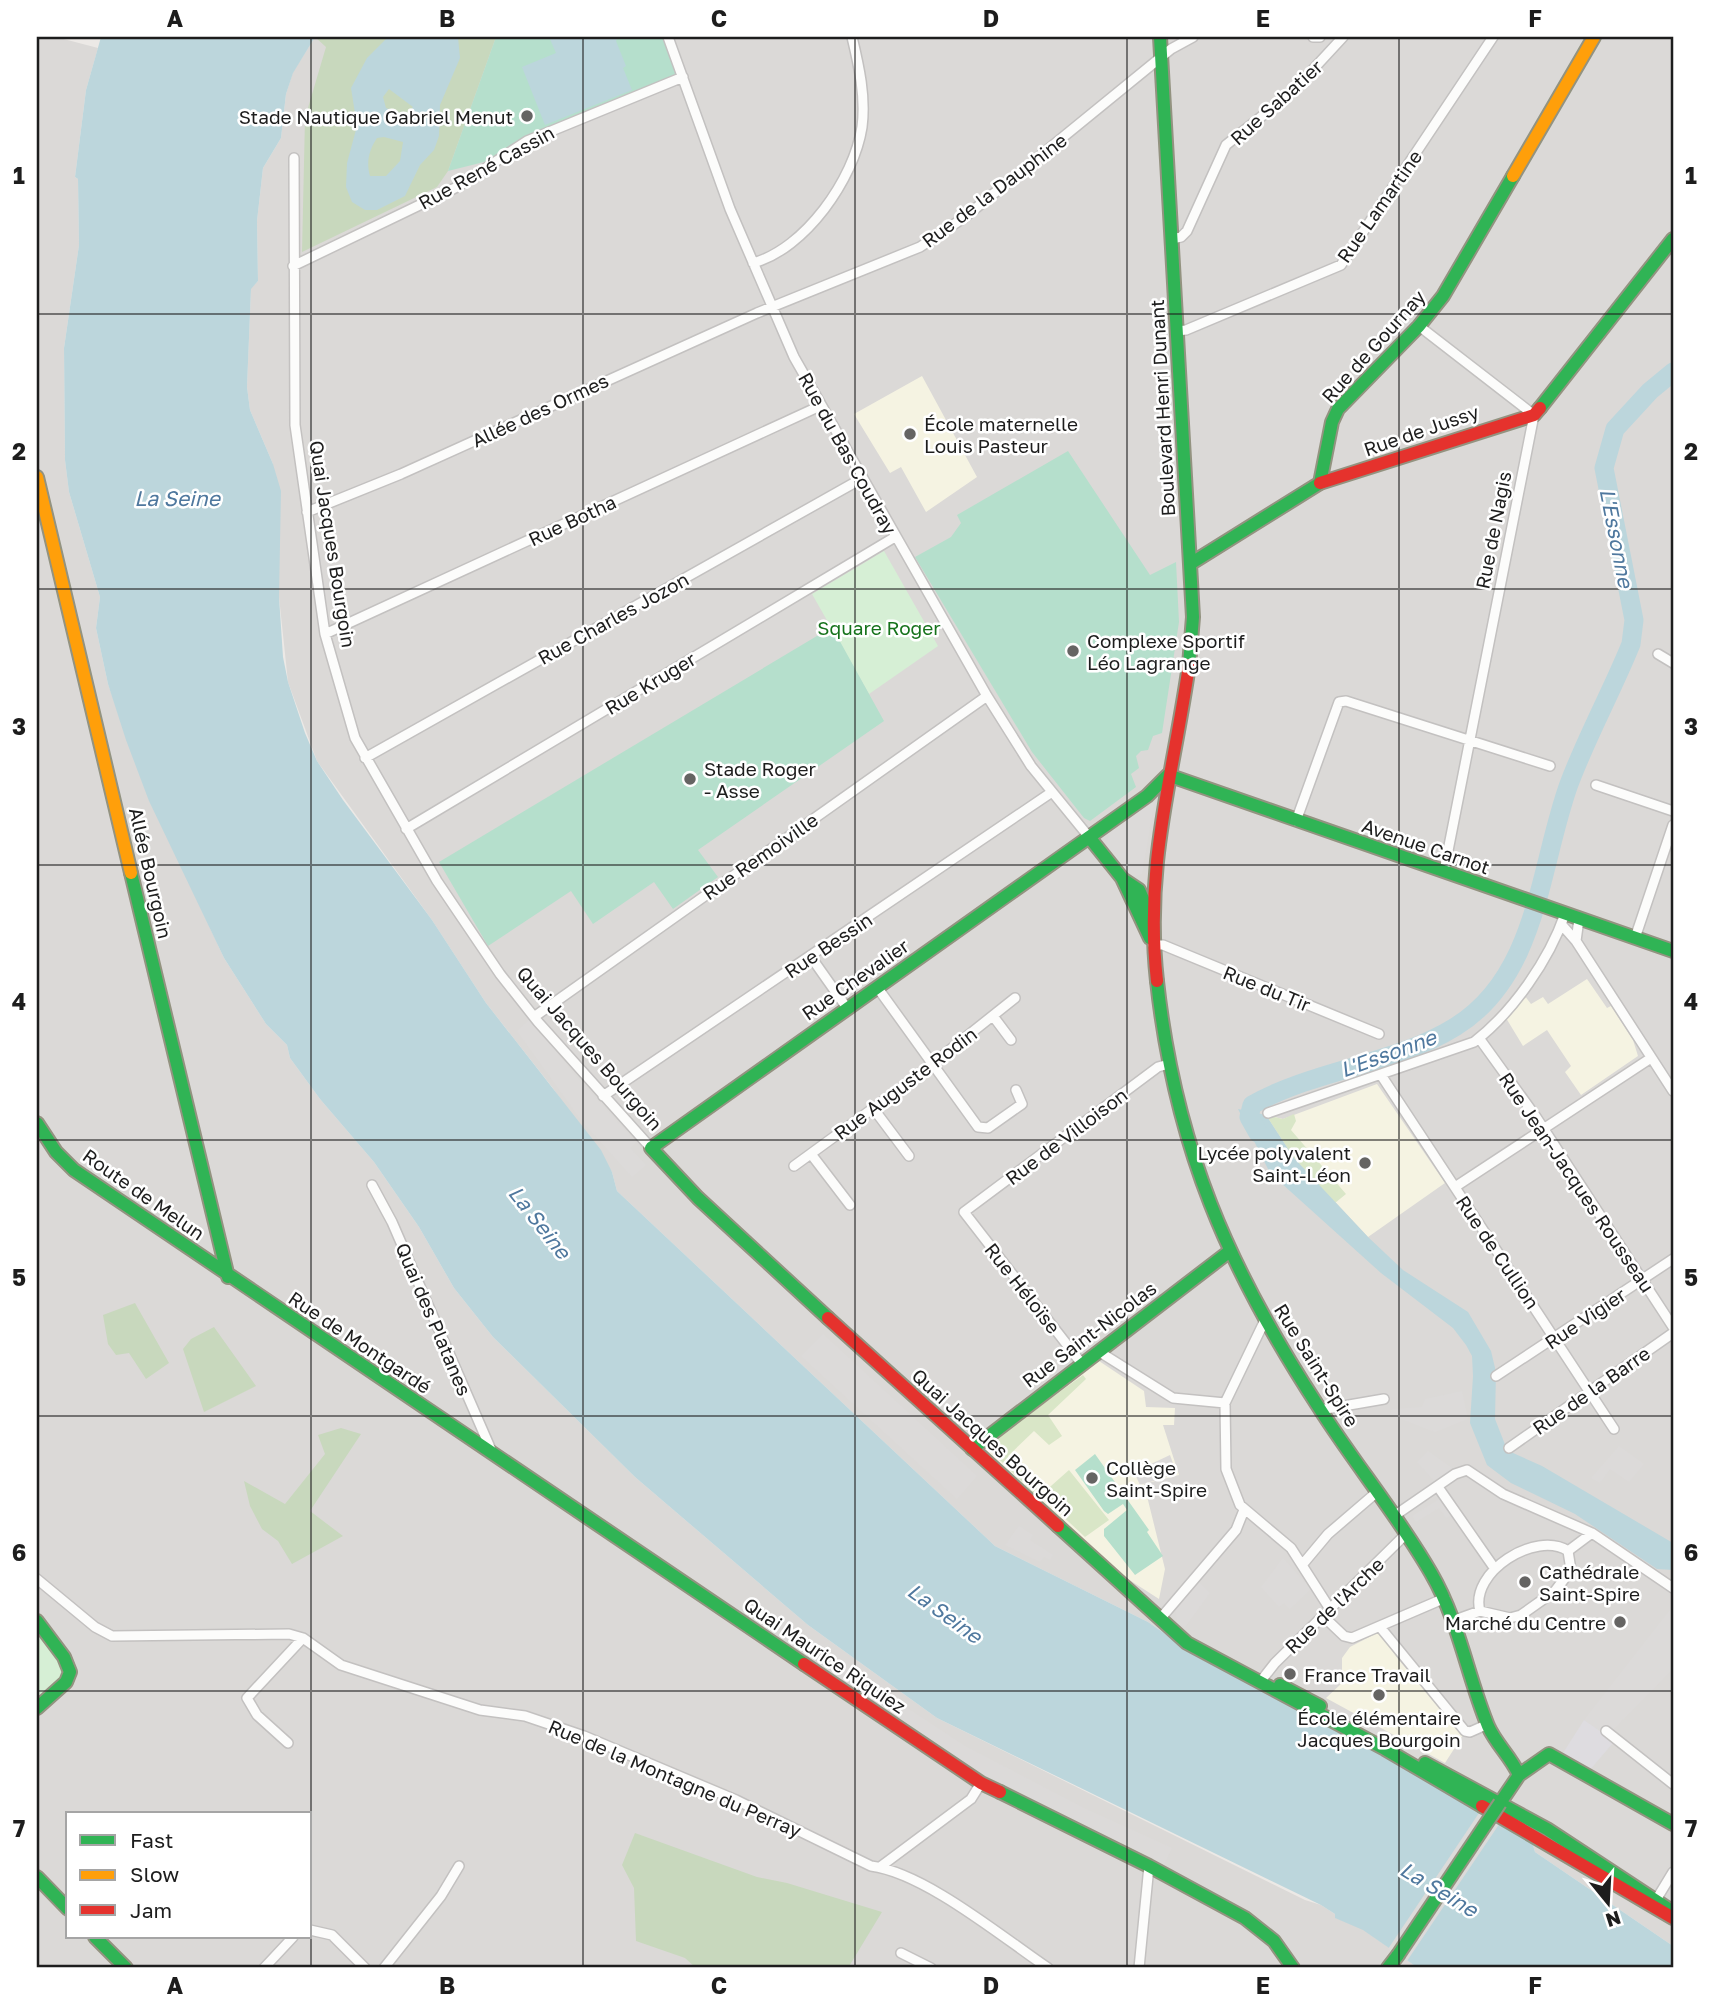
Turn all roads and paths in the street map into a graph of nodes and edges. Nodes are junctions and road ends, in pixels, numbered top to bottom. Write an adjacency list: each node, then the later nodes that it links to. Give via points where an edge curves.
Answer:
1 (668, 37): 11 (street, Rue du Bas Coudray)
2 (852, 37): 15 (street, via 864,104 857,146 820,216 806,232)
3 (1160, 37): 10 (main road, Boulevard Henri Dunant)
4 (1193, 37): 10 (street, Rue de la Dauphine)
5 (1313, 37): 6 (street)
6 (1320, 37)
7 (1343, 37): 13 (street, Rue Sabatier, via 1293,91 1226,145 1187,231)
8 (1493, 37): 19 (street, Rue Lamartine, via 1341,265)
9 (1594, 37): 18 (main road, Rue de Gournay, via 1443,296)
10 (1161, 59): 13 (main road, Boulevard Henri Dunant); 17 (street, Rue de la Dauphine, via 935,239)
11 (683, 76): 15 (street, Rue du Bas Coudray); 16 (street, Rue René Cassin, via 527,141 457,187)
12 (294, 158): 16 (street, Quai Jacques Bourgoin)
13 (1172, 239): 19 (main road, Boulevard Henri Dunant)
14 (1673, 239): 21 (main road, Rue de Nagis)
15 (753, 262): 17 (street, Rue du Bas Coudray)
16 (293, 266): 25 (street, Quai Jacques Bourgoin, via 295,425)
17 (773, 307): 20 (street, Rue du Bas Coudray); 25 (street, Allée des Ormes)
18 (1419, 326): 21 (street); 24 (main road, Rue de Gournay, via 1338,410)
19 (1177, 331): 27 (main road, Boulevard Henri Dunant)
20 (820, 406): 23 (street, Rue du Bas Coudray); 28 (street, Rue Botha)
21 (1534, 415): 24 (main road, Rue de Jussy); 32 (street, Rue de Nagis)
22 (37, 477): 87 (main road, Allée Bourgoin)
23 (861, 479): 26 (street, Rue du Bas Coudray); 33 (street, Rue Charles Jozon)
24 (1320, 483): 27 (main road)
25 (307, 512): 28 (street, Quai Jacques Bourgoin)
26 (895, 537): 31 (street, Rue du Bas Coudray); 43 (street, Rue Kruger)
27 (1190, 564): 35 (main road, Boulevard Henri Dunant, via 1192,639)
28 (325, 634): 33 (street, Quai Jacques Bourgoin, via 338,686)
29 (1658, 654): 30 (street)
30 (1673, 663)
31 (987, 696): 37 (street, Rue du Bas Coudray); 61 (street, Rue Remoiville)
32 (1472, 739): 34 (street); 41 (street, via 1339,702); 45 (street, Rue de Nagis)
33 (365, 758): 43 (street, Quai Jacques Bourgoin)
34 (1550, 766)
35 (1168, 775): 38 (main road, Rue Chevalier); 39 (main road, Rue Saint-Spire); 41 (main road, Avenue Carnot)
36 (1596, 785): 40 (street)
37 (1052, 792): 44 (street, Rue du Bas Coudray); 56 (street, Rue Bessin)
38 (1152, 792): 39 (main road); 44 (main road, Rue Chevalier)
39 (1161, 807): 46 (main road, Rue Saint-Spire)
40 (1673, 811)
41 (1296, 821): 45 (main road, Avenue Carnot)
42 (1673, 825): 52 (street)
43 (406, 829): 61 (street, Quai Jacques Bourgoin, via 480,946)
44 (1085, 840): 47 (main road, Rue Saint-Spire); 57 (main road, Rue Chevalier)
45 (1444, 871): 49 (main road, Avenue Carnot)
46 (1152, 874): 48 (main road); 51 (main road, Rue Saint-Spire)
47 (1122, 878): 48 (main road, via 1136,896); 54 (main road, Rue Saint-Spire)
48 (1139, 890): 51 (main road)
49 (1559, 916): 50 (main road, Avenue Carnot); 53 (street); 63 (street, via 1521,992)
50 (1579, 919): 52 (main road, Avenue Carnot); 53 (street)
51 (1152, 921): 54 (main road, Rue Saint-Spire)
52 (1635, 937): 55 (main road, Avenue Carnot)
53 (1576, 941): 65 (street)
54 (1153, 945): 62 (street, Rue du Tir, via 1163,945); 67 (main road, Rue Saint-Spire)
55 (1673, 951)
56 (811, 957): 59 (street); 71 (street, Rue Bessin)
57 (877, 988): 59 (main road, Rue Chevalier); 66 (street)
58 (1014, 998): 60 (street, Rue Auguste Rodin)
59 (847, 1008): 76 (main road, Rue Chevalier)
60 (993, 1016): 64 (street); 66 (street, Rue Auguste Rodin)
61 (534, 1017): 71 (street, Quai Jacques Bourgoin)
62 (1380, 1034)
63 (1479, 1038): 68 (street); 75 (street, Rue Jean-Jacques Rousseau)
64 (1011, 1040)
65 (1651, 1058): 70 (street); 75 (street)
66 (932, 1064): 69 (street, via 978,1127 988,1128 1023,1104); 72 (street, Rue Auguste Rodin)
67 (1169, 1064): 83 (street, Rue de Villoison, via 1158,1067); 84 (main road, Rue Saint-Spire, via 1189,1143)
68 (1381, 1075): 73 (street); 81 (street, Rue de Cullion)
69 (1016, 1090)
70 (1673, 1091)
71 (603, 1097): 76 (street, Quai Jacques Bourgoin)
72 (873, 1108): 77 (street, Rue Auguste Rodin); 78 (street)
73 (1268, 1113)
74 (37, 1123): 86 (main road, Route de Melun, via 74,1170)
75 (1543, 1129): 81 (street); 88 (street, Rue Jean-Jacques Rousseau)
76 (651, 1148): 102 (main road, Quai Jacques Bourgoin, via 698,1198)
77 (811, 1154): 79 (street, Rue Auguste Rodin); 82 (street)
78 (909, 1156)
79 (794, 1166)
80 (372, 1185): 103 (street, Quai des Platanes)
81 (1455, 1187): 92 (street, Rue de Cullion)
82 (850, 1205)
83 (964, 1212): 94 (street, Rue Héloïse)
84 (1230, 1251): 89 (main road, Rue Saint-Spire); 93 (main road, Rue Saint-Nicolas)
85 (1673, 1259): 88 (street, Rue Vigier)
86 (207, 1262): 87 (main road, Rue de Montgardé)
87 (228, 1277): 103 (main road, Rue de Montgardé)
88 (1642, 1279): 90 (street, Rue Jean-Jacques Rousseau); 92 (street, Rue Vigier)
89 (1265, 1320): 98 (street); 99 (main road, Rue Saint-Spire)
90 (1673, 1327)
91 (1673, 1332): 96 (street, Rue de la Barre)
92 (1555, 1337): 95 (street, Rue Vigier); 96 (street, Rue de Cullion)
93 (1098, 1352): 94 (main road, Rue Saint-Nicolas); 98 (street, via 1173,1398)
94 (1082, 1364): 102 (main road, Rue Saint-Nicolas)
95 (1496, 1376)
96 (1589, 1391): 100 (street, Rue de Cullion); 101 (street, Rue de la Barre)
97 (1384, 1399): 99 (street)
98 (1225, 1403): 106 (street, via 1226,1469)
99 (1320, 1410): 105 (main road, Rue Saint-Spire)
100 (1614, 1429)
101 (1509, 1448)
102 (972, 1449): 118 (main road, Quai Jacques Bourgoin)
103 (492, 1454): 129 (main road, Quai Maurice Riquiez)
104 (1438, 1487): 107 (street); 108 (street, via 1459,1471 1474,1473 1503,1494); 112 (street)
105 (1377, 1492): 107 (main road, Rue Saint-Spire); 111 (street, via 1328,1534)
106 (1244, 1510): 111 (street, via 1291,1548); 118 (street, via 1236,1530)
107 (1394, 1516): 109 (main road, Rue Saint-Spire)
108 (1592, 1533): 110 (street); 114 (street)
109 (1406, 1534): 115 (main road, Rue Saint-Spire); 117 (street, Rue de l'Arche)
110 (1568, 1551): 112 (street, via 1539,1546); 116 (street, via 1571,1570 1555,1591 1534,1607 1510,1618)
111 (1302, 1565): 117 (street)
112 (1495, 1569): 116 (street, via 1482,1588)
113 (37, 1579): 122 (street, Rue de la Montagne du Perray, via 95,1627 113,1636 289,1634)
114 (1673, 1588)
115 (1445, 1598): 119 (main road, Rue Saint-Spire); 121 (street)
116 (1480, 1611): 119 (street)
117 (1326, 1612): 121 (street, via 1344,1636 1352,1638); 123 (street, Rue de l'Arche)
118 (1160, 1619): 123 (main road, Quai Jacques Bourgoin); 131 (main road, Quai Jacques Bourgoin, via 1208,1656)
119 (1455, 1620): 125 (main road, Rue Saint-Spire)
120 (37, 1621): 124 (main road, via 70,1672 66,1682)
121 (1380, 1627): 125 (street, via 1465,1731)
122 (303, 1638): 127 (street, via 247,1699 257,1715); 135 (street, Rue de la Montagne du Perray, via 341,1665 480,1710 525,1716 584,1736)
123 (1264, 1677): 131 (main road, Quai Jacques Bourgoin)
124 (37, 1709)
125 (1488, 1724): 128 (main road, Rue Saint-Spire)
126 (1605, 1731): 130 (street)
127 (288, 1743)
128 (1519, 1775): 131 (main road); 132 (main road, via 1549,1754)
129 (981, 1783): 134 (main road, Quai Maurice Riquiez); 135 (street, via 971,1799)
130 (1673, 1783)
131 (1496, 1808): 138 (main road, via 1546,1829); 141 (main road); 154 (main road, bridge)
132 (1673, 1825)
133 (458, 1866): 149 (street)
134 (1150, 1866): 152 (street); 153 (main road, Quai Maurice Riquiez, via 1255,1925 1274,1941)
135 (880, 1867): 151 (street, Rue de la Montagne du Perray, via 927,1888)
136 (1673, 1872): 138 (street)
137 (37, 1877): 139 (main road)
138 (1656, 1900): 140 (main road)
139 (66, 1907)
140 (1673, 1912)
141 (1673, 1918)
142 (312, 1930): 148 (street, via 332,1936)
143 (96, 1938): 146 (main road)
144 (292, 1938): 147 (street)
145 (901, 1953): 150 (street)
146 (126, 1968)
147 (264, 1968)
148 (365, 1968)
149 (384, 1968)
150 (932, 1968)
151 (1048, 1968)
152 (1139, 1968)
153 (1293, 1968)
154 (1388, 1968)

